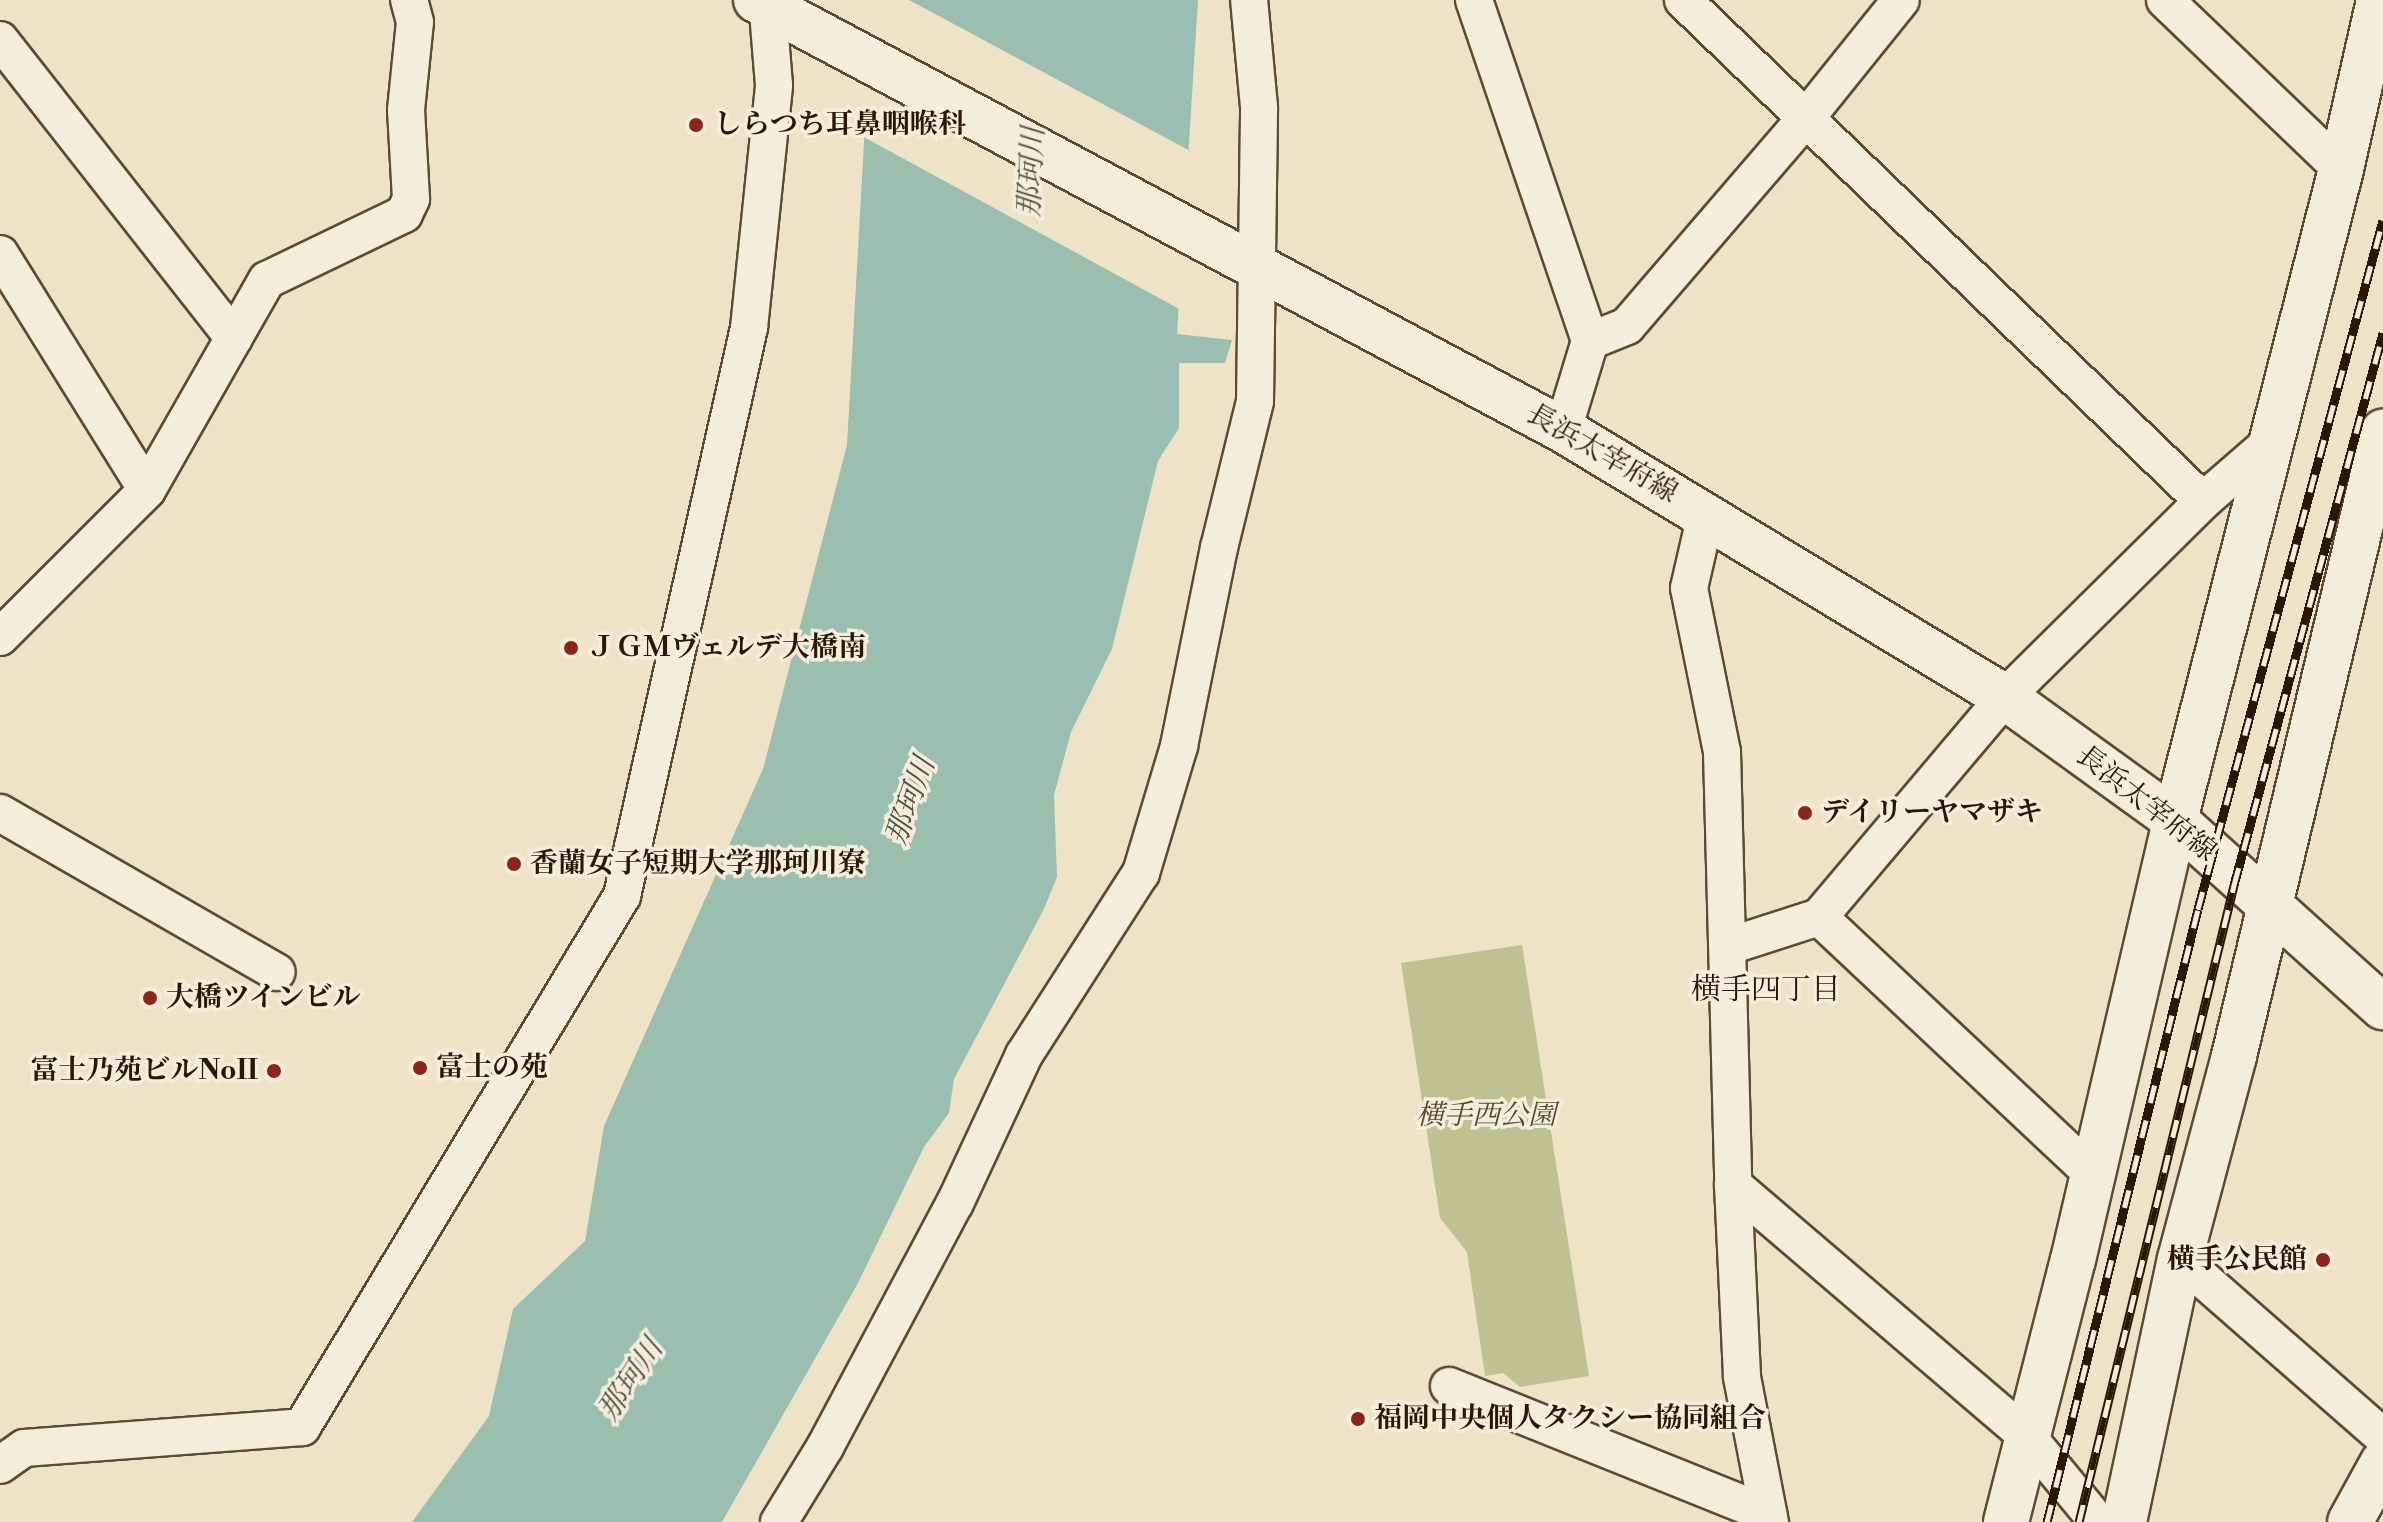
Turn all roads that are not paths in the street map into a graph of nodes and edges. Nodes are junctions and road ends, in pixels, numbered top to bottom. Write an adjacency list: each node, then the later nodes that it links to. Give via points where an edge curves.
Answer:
1 (409, 0): 14 (street, via 415,22 406,110 411,199 404,214 267,280)
2 (1249, 0): 13 (street, via 1259,107)
3 (1474, 0): 15 (street)
4 (1683, 0): 10 (street)
5 (1901, 0): 10 (street)
6 (2165, 0): 11 (street)
7 (2379, 0): 11 (street)
8 (771, 6): 13 (street, 長浜太宰府線); 38 (street, via 774,85 749,328 622,896 302,1427 24,1448)
9 (0, 40): 14 (street)
10 (1806, 118): 15 (street, via 1627,326); 20 (street)
11 (2341, 169): 18 (street)
12 (0, 254): 19 (street)
13 (1248, 265): 16 (street, 長浜太宰府線); 40 (street, via 1255,401 1179,746 1141,873 1024,1055 955,1203 825,1447)
14 (234, 338): 19 (street)
15 (1590, 341): 16 (street)
16 (1563, 430): 21 (street, 長浜太宰府線)
17 (2383, 432): 26 (street)
18 (2270, 443): 20 (street); 25 (street)
19 (147, 490): 22 (street)
20 (2203, 501): 23 (street)
21 (1706, 514): 23 (street, 長浜太宰府線); 28 (street, via 1689,588 1722,752)
22 (0, 637)
23 (2005, 697): 25 (street, 長浜太宰府線); 27 (street)
24 (0, 813): 29 (street)
25 (2175, 820): 26 (street, 長浜太宰府線); 31 (street)
26 (2269, 905): 30 (street, 長浜太宰府線); 33 (street)
27 (1819, 917): 28 (street); 31 (street)
28 (1729, 946): 32 (street)
29 (276, 972)
30 (2383, 1007)
31 (2093, 1174): 35 (street)
32 (1733, 1185): 35 (street); 39 (street, via 1742,1377)
33 (2180, 1259): 36 (street); 43 (street)
34 (1449, 1386): 39 (street)
35 (2026, 1435): 41 (street); 42 (street)
36 (2383, 1437)
37 (2383, 1462): 44 (street)
38 (0, 1465)
39 (1769, 1518)
40 (779, 1522)
41 (2006, 1522)
42 (2098, 1522)
43 (2124, 1522)
44 (2350, 1522)

